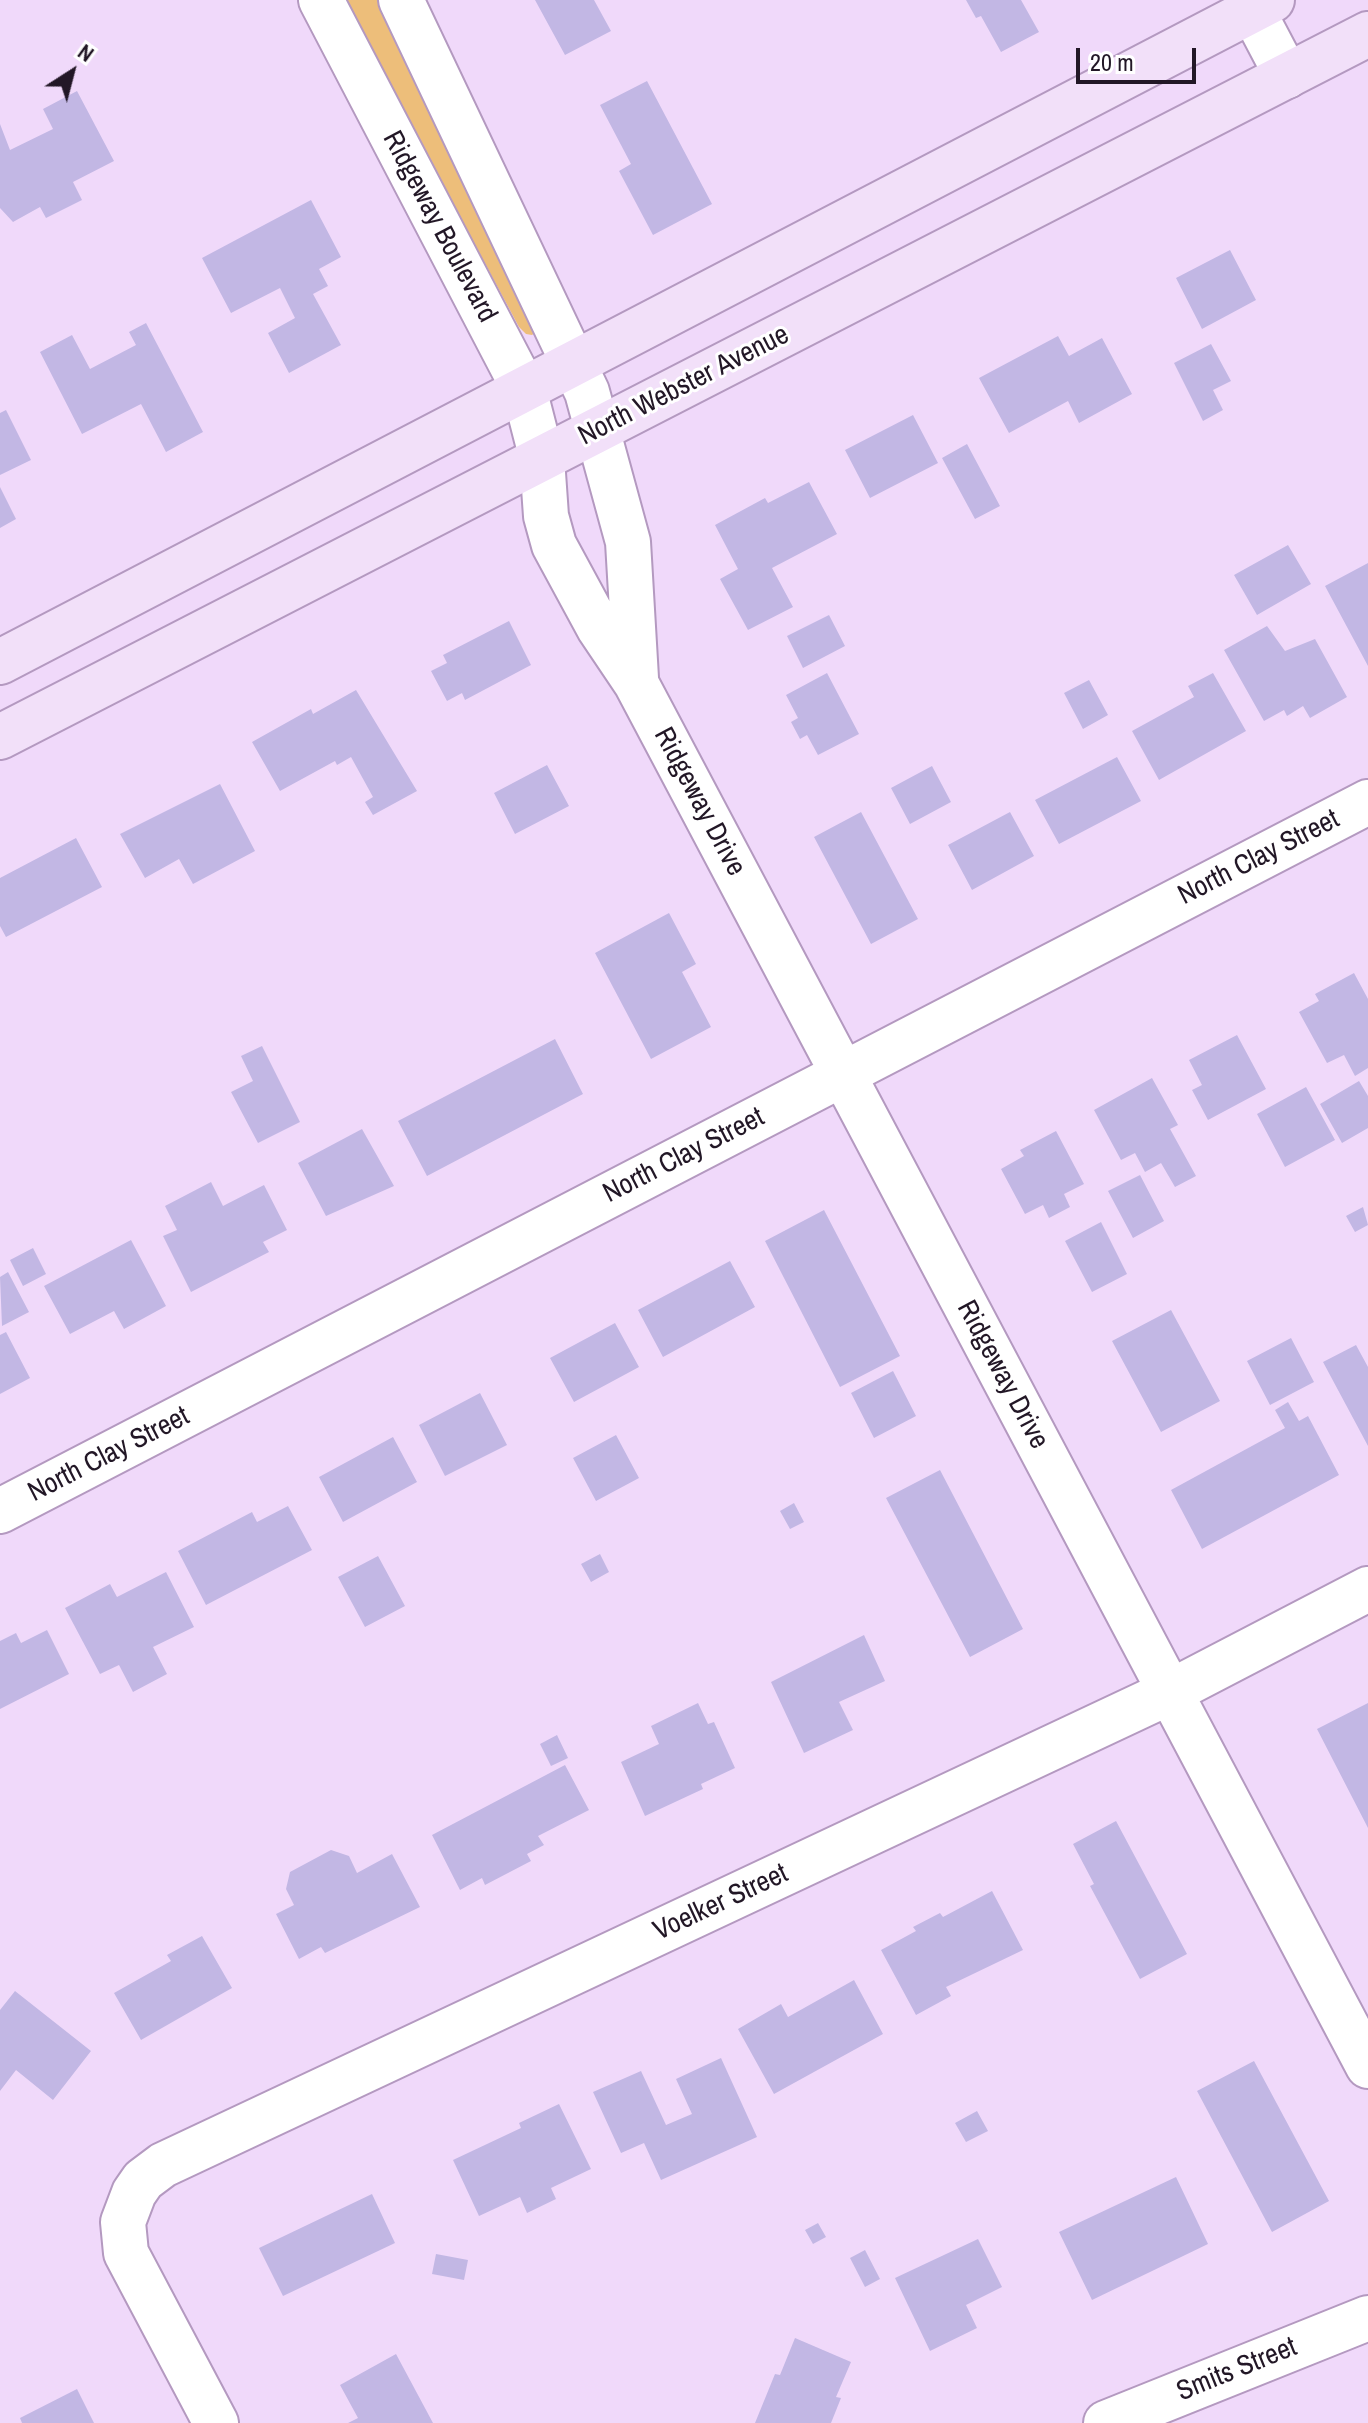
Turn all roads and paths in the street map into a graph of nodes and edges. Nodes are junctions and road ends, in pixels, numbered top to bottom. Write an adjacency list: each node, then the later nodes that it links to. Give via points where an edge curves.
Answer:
1 (321, 0): 7 (street, Ridgeway Boulevard)
2 (401, 0): 6 (street)
3 (1257, 3): 5 (street); 6 (main road)
4 (1368, 34): 5 (main road, North Webster Avenue)
5 (1287, 76): 8 (main road, North Webster Avenue)
6 (575, 363): 7 (main road); 8 (street)
7 (524, 389): 9 (street, Ridgeway Boulevard); 10 (main road)
8 (598, 430): 9 (main road, North Webster Avenue); 11 (street, Ridgeway Drive, via 628,542)
9 (542, 459): 11 (street, Ridgeway Drive, via 554,545); 12 (main road, North Webster Avenue)
10 (0, 662)
11 (636, 683): 14 (street, Ridgeway Drive)
12 (0, 737)
13 (1368, 802): 14 (street, North Clay Street)
14 (842, 1074): 15 (street, North Clay Street); 17 (street, Ridgeway Drive)
15 (0, 1511)
16 (1368, 1589): 17 (street, Voelker Street)
17 (1170, 1692): 18 (street, Ridgeway Drive); 20 (street, Voelker Street, via 163,2165 143,2180 123,2222 126,2253)
18 (1368, 2066)
19 (1368, 2318): 21 (street, Smits Street)
20 (216, 2423)
21 (1106, 2423)

